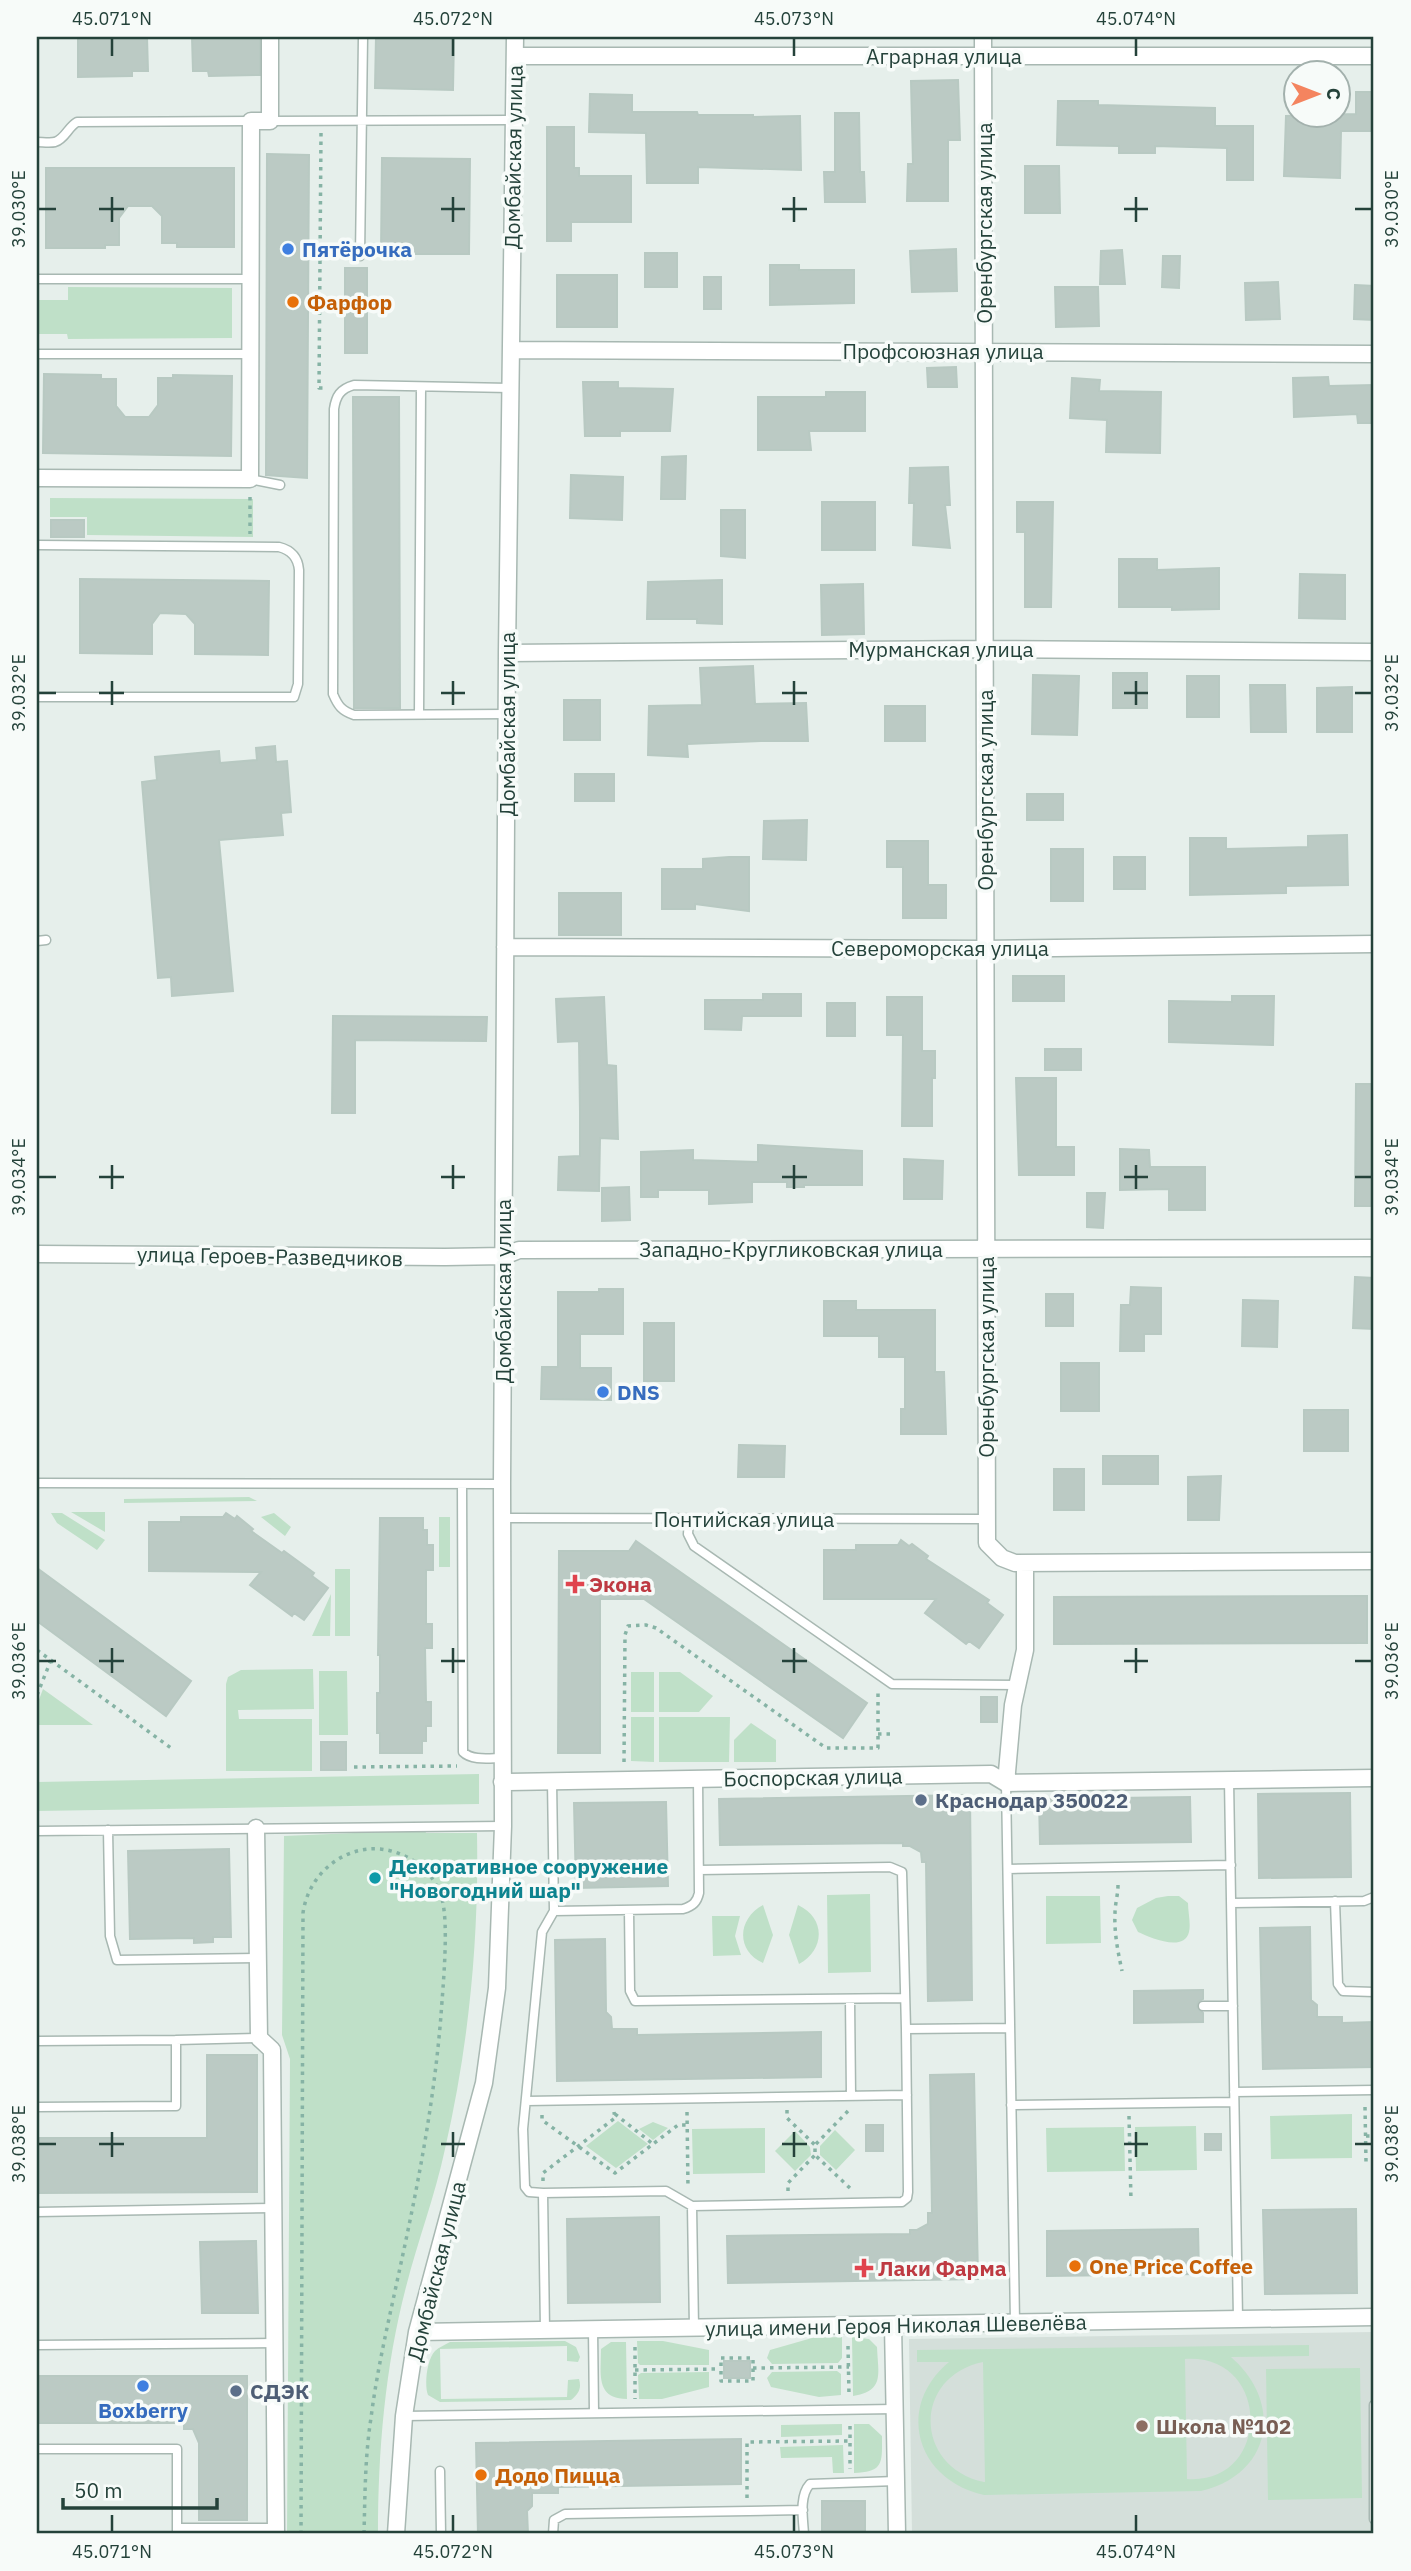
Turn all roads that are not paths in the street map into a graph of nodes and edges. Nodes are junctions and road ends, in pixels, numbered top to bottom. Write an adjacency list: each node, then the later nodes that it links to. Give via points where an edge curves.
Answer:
1 (270, 37): 10 (street)
2 (363, 37): 11 (lane)
3 (515, 37): 5 (street, Домбайская улица)
4 (983, 37): 7 (street, Оренбургская улица)
5 (514, 55): 7 (street, Аграрная улица); 8 (street, Домбайская улица)
6 (1374, 56): 7 (street, Аграрная улица)
7 (983, 57): 17 (street, Оренбургская улица)
8 (513, 120): 11 (lane); 16 (street, Домбайская улица)
9 (251, 121): 10 (street); 12 (lane, via 77,122 55,142); 15 (street)
10 (271, 121): 11 (lane)
11 (363, 121): 13 (lane)
12 (37, 142)
13 (360, 256)
14 (37, 279): 15 (lane)
15 (251, 279): 19 (street)
16 (511, 350): 17 (street, Профсоюзная улица); 22 (street, Домбайская улица)
17 (984, 351): 20 (street, Профсоюзная улица); 27 (street, Оренбургская улица)
18 (37, 354): 19 (lane)
19 (250, 354): 24 (street)
20 (1374, 354)
21 (421, 388): 22 (lane); 31 (lane); 31 (lane, via 354,385 344,388 334,409 333,694 337,705 354,715)
22 (510, 388): 29 (street, Домбайская улица)
23 (37, 478): 24 (street)
24 (250, 479): 25 (lane)
25 (280, 485)
26 (37, 545): 30 (lane, via 285,548 298,562 298,691 294,697)
27 (984, 649): 28 (street, Мурманская улица); 29 (street, Мурманская улица); 35 (street, Оренбургская улица)
28 (1374, 652)
29 (507, 653): 32 (street, Домбайская улица)
30 (37, 696)
31 (419, 714): 32 (lane)
32 (507, 714): 34 (street, Домбайская улица)
33 (1374, 944): 35 (street, Североморская улица)
34 (505, 947): 35 (street, Североморская улица); 39 (street, Домбайская улица)
35 (985, 949): 37 (street, Оренбургская улица)
36 (1374, 1248): 37 (street, Западно-Кругликовская улица)
37 (986, 1249): 39 (street, Западно-Кругликовская улица, via 519,1250); 45 (street, Оренбургская улица)
38 (37, 1254): 39 (street, улица Героев-Разведчиков)
39 (504, 1256): 42 (street, Домбайская улица)
40 (37, 1483): 41 (lane)
41 (462, 1484): 42 (lane); 49 (lane, via 463,1752 473,1758)
42 (502, 1484): 43 (street, Домбайская улица)
43 (502, 1518): 44 (lane, Понтийская улица); 49 (street, Домбайская улица)
44 (689, 1519): 45 (lane, Понтийская улица); 48 (lane, via 688,1534 694,1545 892,1684)
45 (986, 1519): 47 (street, Оренбургская улица, via 987,1543 1007,1561)
46 (1374, 1562): 47 (street)
47 (1024, 1563): 48 (street, via 1024,1650)
48 (1019, 1685): 55 (street)
49 (502, 1758): 54 (street, Домбайская улица)
50 (1374, 1777): 52 (street, Боспорская улица)
51 (698, 1779): 53 (street, Боспорская улица); 55 (street, Боспорская улица, via 991,1774); 62 (lane)
52 (1229, 1780): 55 (street, Боспорская улица); 60 (lane)
53 (552, 1781): 54 (street, Боспорская улица); 67 (lane)
54 (502, 1782): 56 (street, Домбайская улица)
55 (1006, 1783): 61 (lane)
56 (503, 1826): 57 (lane); 97 (street, Домбайская улица, via 498,1988 484,2083)
57 (257, 1828): 58 (lane); 68 (street)
58 (108, 1830): 59 (lane); 68 (lane, via 110,1936 117,1960)
59 (37, 1831)
60 (1231, 1865): 61 (lane); 65 (lane)
61 (1008, 1869): 74 (lane)
62 (699, 1870): 66 (lane, via 699,1893 690,1907); 70 (lane, via 896,1868 904,1881)
63 (1374, 1897): 64 (lane)
64 (1335, 1901): 65 (lane); 69 (lane, via 1338,1984 1343,1991)
65 (1231, 1903): 73 (lane)
66 (629, 1910): 67 (lane); 71 (lane, via 630,1991 635,2001)
67 (554, 1911): 83 (lane, via 542,1932)
68 (258, 1958): 76 (street)
69 (1374, 1992)
70 (905, 1998): 71 (lane); 75 (lane)
71 (850, 1999): 81 (lane)
72 (1203, 2006): 73 (lane)
73 (1233, 2006): 82 (lane)
74 (1010, 2028): 75 (lane); 84 (lane)
75 (906, 2029): 80 (lane)
76 (259, 2038): 77 (lane); 88 (street, via 272,2050)
77 (176, 2040): 78 (lane); 85 (lane, via 176,2106)
78 (37, 2041)
79 (1374, 2090): 82 (lane)
80 (907, 2095): 81 (lane); 87 (lane, via 907,2198 897,2203)
81 (851, 2096): 83 (lane)
82 (1234, 2097): 84 (lane); 91 (lane)
83 (526, 2101): 86 (lane, via 525,2187)
84 (1011, 2105): 92 (lane)
85 (37, 2107)
86 (543, 2193): 87 (lane, via 666,2191); 96 (lane)
87 (690, 2205): 94 (lane)
88 (274, 2208): 89 (lane); 98 (street)
89 (37, 2211)
90 (1374, 2318): 91 (street, улица имени Героя Николая Шевелёва)
91 (1238, 2319): 92 (street, улица имени Героя Николая Шевелёва)
92 (1015, 2323): 93 (street, улица имени Героя Николая Шевелёва)
93 (893, 2325): 94 (street, улица имени Героя Николая Шевелёва); 101 (street)
94 (694, 2328): 95 (street, улица имени Героя Николая Шевелёва)
95 (593, 2329): 96 (street, улица имени Героя Николая Шевелёва); 102 (lane)
96 (545, 2330): 97 (street, улица имени Героя Николая Шевелёва)
97 (417, 2332): 103 (street, Домбайская улица)
98 (276, 2343): 99 (lane); 110 (street)
99 (37, 2345)
100 (1374, 2405): 108 (lane)
101 (895, 2409): 102 (lane); 106 (street)
102 (594, 2413): 103 (lane)
103 (404, 2416): 111 (street, Домбайская улица)
104 (37, 2449): 109 (lane, via 177,2449)
105 (440, 2471): 112 (lane)
106 (896, 2481): 107 (lane, via 810,2484); 115 (street)
107 (803, 2510): 113 (lane, via 565,2514 554,2520); 114 (lane)
108 (1374, 2519)
109 (177, 2531): 110 (lane)
110 (276, 2531)
111 (396, 2534)
112 (441, 2534)
113 (553, 2534)
114 (804, 2534)
115 (897, 2534)

